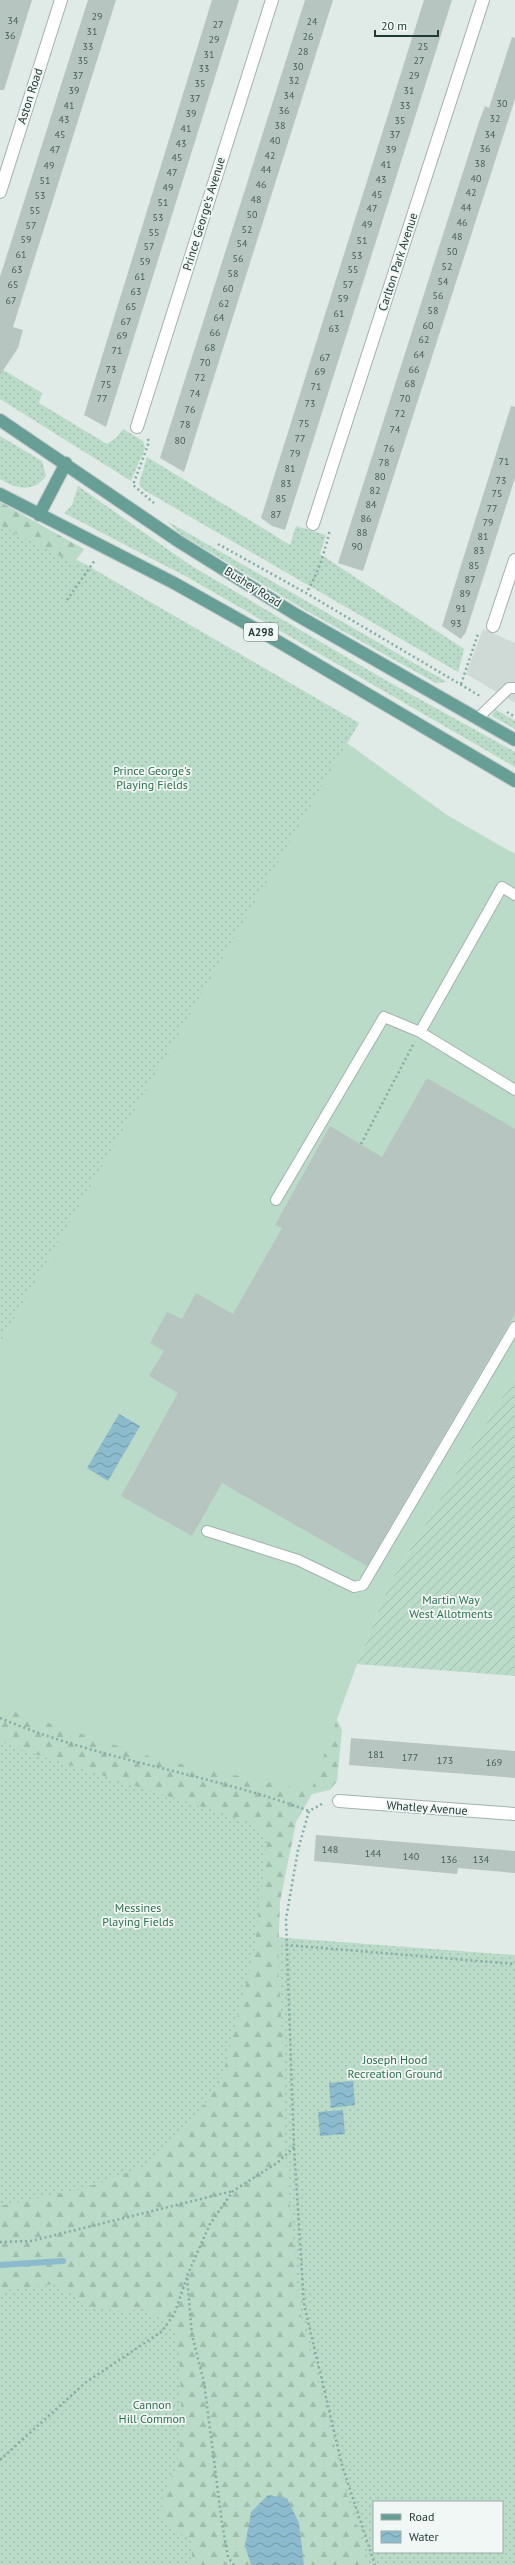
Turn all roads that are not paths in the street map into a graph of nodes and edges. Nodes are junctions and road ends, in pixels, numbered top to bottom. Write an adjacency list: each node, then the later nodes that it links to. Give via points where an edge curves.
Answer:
1 (61, 0): 4 (street, Aston Road)
2 (272, 0): 6 (street, Prince George's Avenue)
3 (483, 0): 10 (street, Carlton Park Avenue)
4 (0, 192)
5 (0, 420): 7 (main road, Bushey Road / A298)
6 (137, 427)
7 (66, 463): 9 (main road); 14 (main road, Bushey Road / A298, via 178,541 295,614)
8 (0, 494): 9 (main road, A298)
9 (39, 516): 16 (main road, A298, via 174,583)
10 (313, 524)
11 (515, 560): 12 (street)
12 (493, 626)
13 (515, 688): 14 (lane, via 509,688)
14 (478, 719): 15 (main road, Bushey Road / A298)
15 (515, 740)
16 (515, 781)
17 (515, 895): 18 (lane, via 502,888)
18 (420, 1032): 19 (lane); 20 (lane, via 384,1017)
19 (515, 1090)
20 (276, 1200)
21 (515, 1327): 22 (lane, via 363,1585 354,1587 298,1560)
22 (207, 1531)
23 (339, 1801): 24 (street, Whatley Avenue)
24 (515, 1814)

